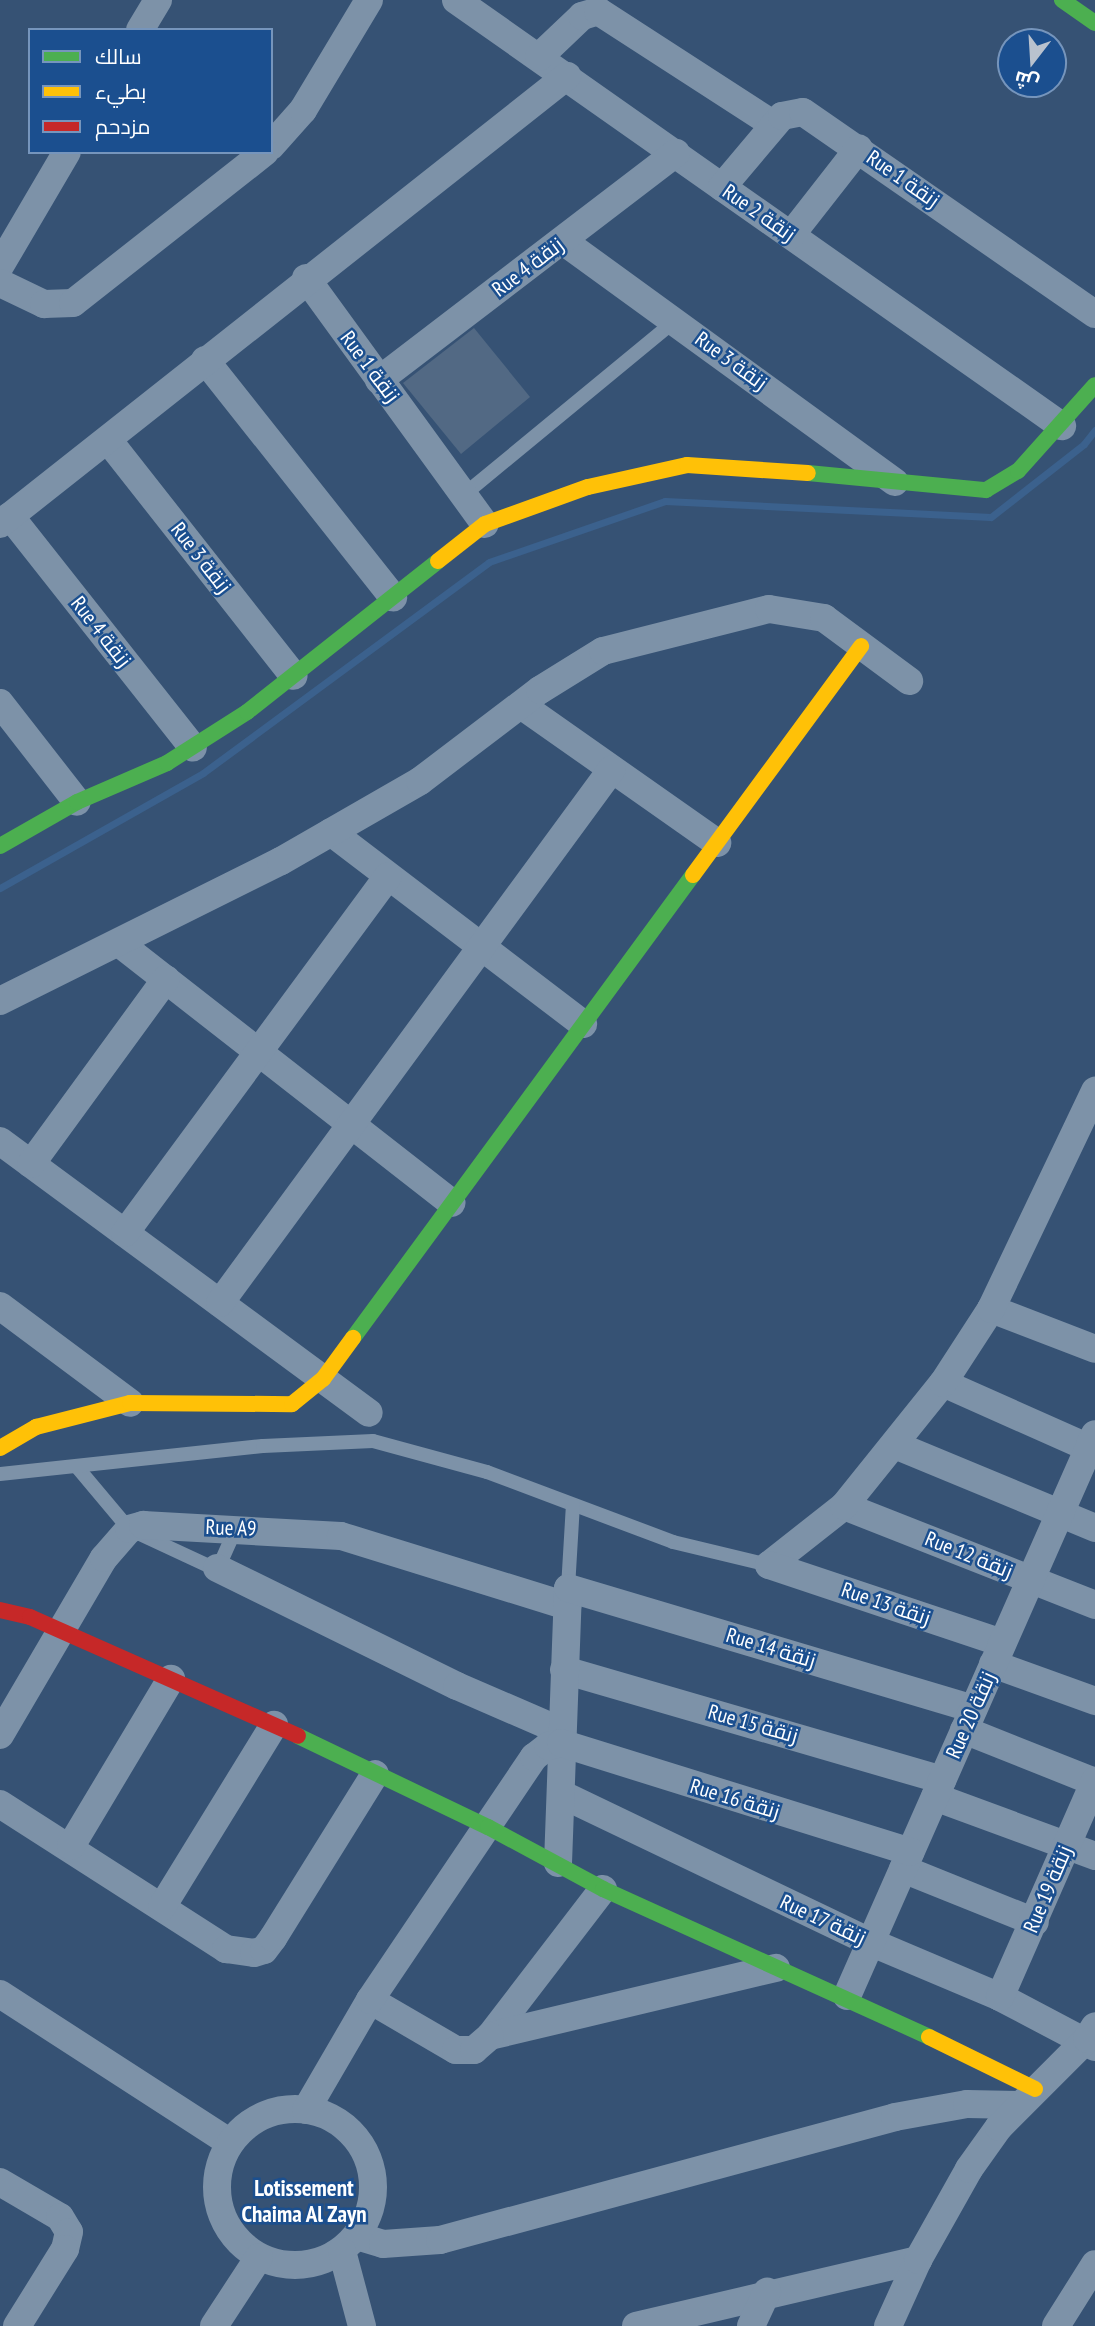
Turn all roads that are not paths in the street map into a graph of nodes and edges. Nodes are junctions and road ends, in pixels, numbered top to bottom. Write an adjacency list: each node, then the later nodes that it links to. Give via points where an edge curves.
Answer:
1 (158, 0): 6 (street)
2 (369, 0): 10 (street, via 303,110)
3 (456, 0): 7 (street, Rue 2 زنقة)
4 (1062, 0): 5 (main road)
5 (1095, 23)
6 (140, 28)
7 (539, 57): 8 (street, Rue 2 زنقة); 9 (street, via 582,16 598,11)
8 (567, 76): 12 (street, Rue 2 زنقة); 19 (street)
9 (773, 124): 11 (street, Rue 1 زنقة, via 787,113 803,112); 15 (street)
10 (273, 144)
11 (859, 148): 16 (street); 21 (street, Rue 1 زنقة)
12 (676, 153): 15 (street, Rue 2 زنقة); 17 (street, Rue 4 زنقة)
13 (66, 154): 18 (street)
14 (262, 154): 20 (street, via 73,303 44,304)
15 (722, 187): 16 (street, Rue 2 زنقة)
16 (791, 235): 26 (street, Rue 2 زنقة)
17 (563, 241): 22 (street, Rue 3 زنقة); 24 (street, Rue 4 زنقة)
18 (0, 266)
19 (306, 278): 23 (street); 24 (street, Rue 1 زنقة)
20 (0, 283)
21 (1095, 314)
22 (675, 321): 28 (street, Rue 3 زنقة); 29 (lane)
23 (205, 360): 27 (street); 32 (street)
24 (379, 380): 29 (street, Rue 1 زنقة)
25 (1095, 385): 26 (main road)
26 (1062, 426): 28 (main road, via 999,485 965,491)
27 (108, 440): 30 (street); 34 (street, Rue 3 زنقة)
28 (897, 484): 31 (main road, via 731,465 687,465 588,487)
29 (466, 493): 31 (street, Rue 1 زنقة)
30 (5, 520): 38 (street, Rue 4 زنقة)
31 (485, 524): 32 (main road)
32 (393, 597): 34 (main road)
33 (861, 646): 35 (street); 37 (street, via 824,618 769,609 603,650); 42 (main road)
34 (294, 676): 38 (main road)
35 (909, 681)
36 (0, 703): 40 (street)
37 (521, 705): 39 (street); 41 (street, via 419,781)
38 (193, 748): 40 (main road)
39 (612, 769): 42 (street); 46 (street)
40 (77, 802): 43 (main road)
41 (331, 832): 44 (street); 45 (street)
42 (717, 843): 49 (main road)
43 (0, 845)
44 (388, 876): 46 (street); 50 (street)
45 (119, 943): 47 (street); 48 (street)
46 (482, 947): 49 (street); 52 (street)
47 (166, 979): 50 (street); 54 (street)
48 (0, 1001)
49 (583, 1024): 55 (main road)
50 (259, 1052): 52 (street); 56 (street)
51 (1093, 1101): 59 (street)
52 (351, 1124): 55 (street); 57 (street)
53 (0, 1141): 54 (street)
54 (31, 1164): 56 (street)
55 (452, 1203): 61 (main road)
56 (125, 1233): 57 (street)
57 (220, 1303): 61 (street)
58 (0, 1306): 63 (street)
59 (991, 1308): 60 (street); 62 (street)
60 (1095, 1349)
61 (324, 1379): 63 (main road, via 292,1404); 64 (street)
62 (943, 1383): 65 (street); 66 (street)
63 (130, 1403): 67 (main road, via 36,1427)
64 (369, 1413)
65 (1092, 1441): 72 (street, Rue 20 زنقة)
66 (895, 1445): 71 (street); 72 (street)
67 (0, 1448)
68 (77, 1467): 69 (lane); 70 (lane, via 263,1446 373,1441 439,1456); 75 (lane)
69 (0, 1474)
70 (573, 1506): 76 (lane, via 673,1542); 79 (lane)
71 (844, 1506): 76 (street); 78 (street, Rue 12 زنقة)
72 (1059, 1515): 74 (street); 78 (street, Rue 20 زنقة)
73 (236, 1528): 75 (street, Rue A9, via 143,1525); 77 (lane); 79 (street, Rue A9, via 341,1536)
74 (1095, 1528)
75 (129, 1529): 77 (lane); 82 (street, via 104,1558)
76 (769, 1564): 83 (street, Rue 13 زنقة)
77 (217, 1568): 90 (street, Rue 16 زنقة)
78 (1031, 1580): 80 (street, Rue 12 زنقة); 83 (street, Rue 20 زنقة)
79 (568, 1597): 84 (street); 87 (street, Rue 14 زنقة)
80 (1095, 1605)
81 (0, 1610): 82 (main road, via 30,1617)
82 (64, 1633): 85 (main road); 89 (street)
83 (998, 1653): 86 (street, Rue 13 زنقة); 87 (street, Rue 20 زنقة)
84 (564, 1670): 90 (street); 93 (street, Rue 15 زنقة)
85 (171, 1679): 88 (main road); 98 (street)
86 (1095, 1702)
87 (969, 1719): 92 (street, Rue 14 زنقة); 93 (street, Rue 20 زنقة)
88 (274, 1725): 91 (main road); 103 (street)
89 (0, 1735)
90 (561, 1737): 94 (street); 96 (street, via 534,1757); 100 (street, Rue 16 زنقة)
91 (375, 1774): 96 (main road); 103 (street, via 264,1951 226,1949)
92 (1095, 1781): 97 (street, Rue 19 زنقة)
93 (938, 1788): 97 (street, Rue 15 زنقة); 100 (street, Rue 20 زنقة)
94 (561, 1794): 101 (street); 105 (street, Rue 17 زنقة)
95 (0, 1804): 98 (street)
96 (488, 1827): 101 (main road); 110 (street)
97 (1067, 1845): 99 (street, Rue 15 زنقة); 104 (street, Rue 19 زنقة)
98 (71, 1846): 103 (street)
99 (1095, 1856)
100 (906, 1861): 104 (street, Rue 16 زنقة); 105 (street, Rue 20 زنقة)
101 (558, 1863): 102 (main road)
102 (603, 1889): 106 (main road); 111 (street)
103 (162, 1908)
104 (1035, 1922): 109 (street, Rue 19 زنقة)
105 (870, 1942): 108 (street, Rue 20 زنقة); 109 (street, Rue 17 زنقة)
106 (776, 1968): 108 (main road); 111 (street)
107 (0, 1994): 115 (street)
108 (847, 1996): 113 (main road)
109 (1000, 1997): 112 (street, Rue 17 زنقة)
110 (370, 2000): 111 (street, via 456,2050 474,2050); 114 (street)
111 (490, 2036)
112 (1092, 2037): 113 (street)
113 (1027, 2097): 117 (street, via 895,2117 440,2240); 119 (street, via 969,2169)
114 (306, 2110): 115 (street, via 263,2116); 117 (street, via 348,2129 363,2148 374,2193)
115 (230, 2143): 118 (street, via 219,2167 217,2193 223,2219 238,2241)
116 (0, 2182): 122 (street, via 60,2217 68,2232 65,2249)
117 (349, 2243): 118 (street, via 301,2266); 124 (street)
118 (259, 2257): 123 (street)
119 (918, 2260): 121 (street); 127 (street)
120 (1095, 2264): 128 (street)
121 (767, 2292): 125 (street); 126 (street)
122 (17, 2326)
123 (214, 2326)
124 (362, 2326)
125 (636, 2326)
126 (751, 2326)
127 (888, 2326)
128 (1056, 2326)

